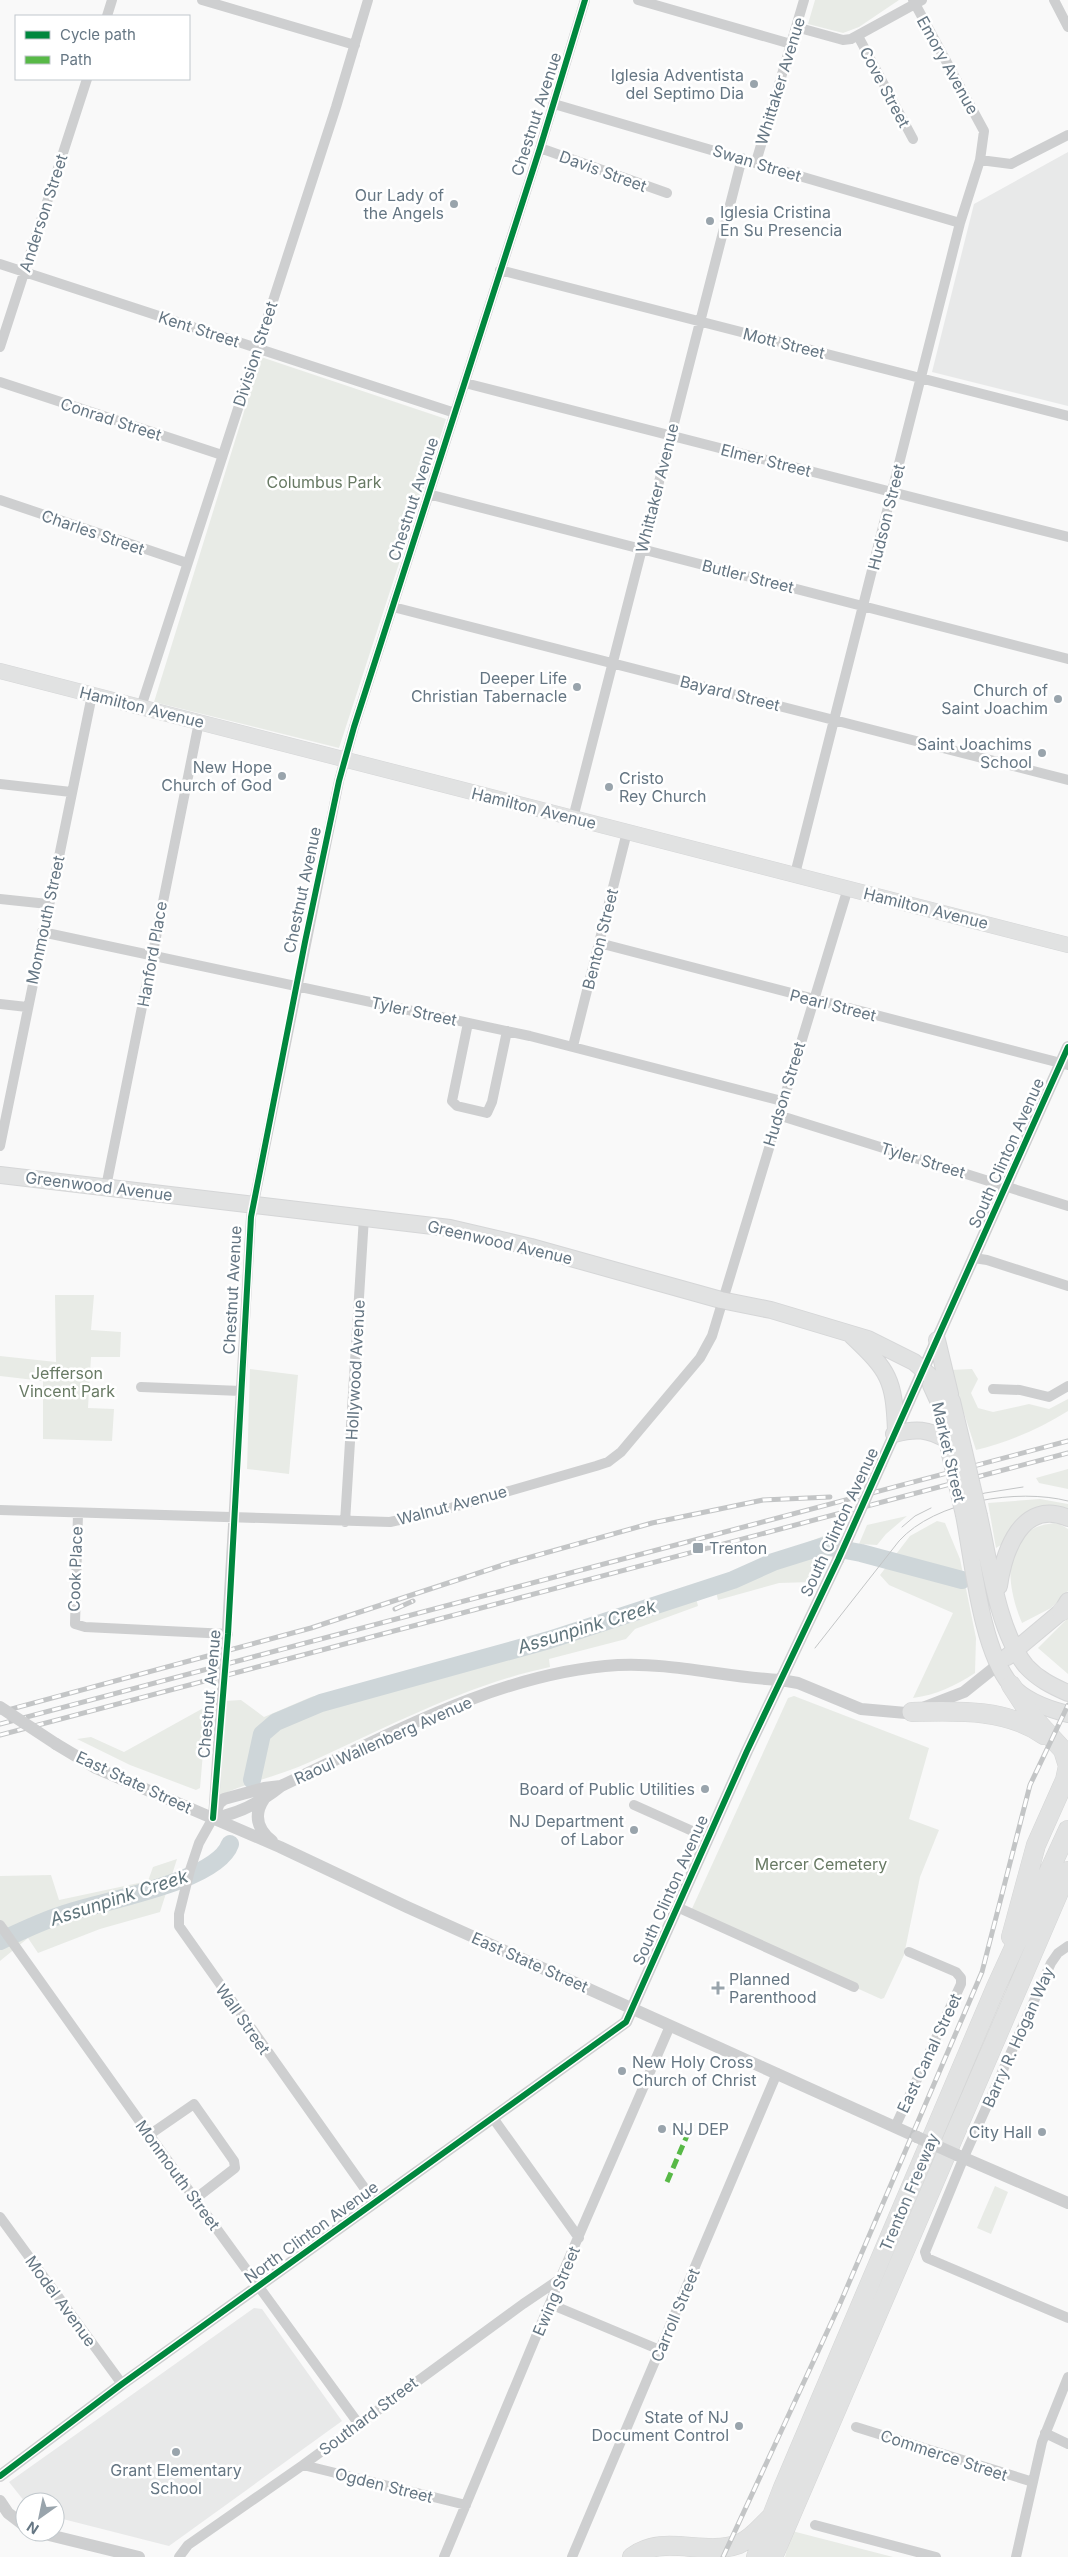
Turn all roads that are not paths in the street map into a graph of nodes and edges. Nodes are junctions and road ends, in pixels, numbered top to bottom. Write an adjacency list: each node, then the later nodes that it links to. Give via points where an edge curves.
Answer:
1 (112, 0): 9 (street)
2 (202, 0): 14 (street)
3 (368, 0): 14 (street, Division Street)
4 (585, 0): 16 (street, Chestnut Avenue)
5 (638, 0): 13 (street)
6 (804, 0): 10 (street, Whittaker Avenue)
7 (1054, 0): 11 (street)
8 (917, 1): 12 (street); 17 (street, Emory Avenue)
9 (107, 15)
10 (796, 27): 12 (street, via 844,40); 13 (street, Whittaker Avenue)
11 (1068, 27)
12 (858, 36): 19 (street, Cove Street)
13 (791, 44): 23 (street, Whittaker Avenue)
14 (355, 45): 31 (street, Division Street)
15 (87, 80): 28 (street, Anderson Street)
16 (554, 104): 20 (street, Chestnut Avenue); 21 (street, Swan Street)
17 (984, 131): 22 (street, Hudson Street)
18 (1068, 135): 22 (street, via 1011,164)
19 (913, 139)
20 (540, 148): 24 (street, Davis Street); 27 (street, Chestnut Avenue)
21 (742, 158): 23 (street, Swan Street); 29 (street, Whittaker Avenue)
22 (980, 160): 25 (street, Hudson Street)
23 (756, 162): 25 (street, Swan Street)
24 (666, 193)
25 (960, 223): 32 (street, Hudson Street)
26 (0, 264): 28 (street, Kent Street)
27 (500, 270): 29 (street, Mott Street); 34 (street, Chestnut Avenue)
28 (24, 271): 30 (street, Anderson Street); 31 (street, Kent Street)
29 (700, 321): 32 (street, Mott Street); 37 (street, Whittaker Avenue)
30 (0, 347)
31 (256, 348): 35 (street, Kent Street); 38 (street, Division Street)
32 (921, 378): 36 (street, Mott Street); 39 (street, Hudson Street)
33 (0, 382): 38 (street, Conrad Street)
34 (465, 383): 35 (street, Chestnut Avenue); 37 (street, Elmer Street)
35 (454, 413): 40 (street, Chestnut Avenue)
36 (1068, 416)
37 (670, 435): 39 (street, Elmer Street); 43 (street, Whittaker Avenue)
38 (222, 455): 44 (street, Division Street)
39 (892, 492): 42 (street, Elmer Street); 45 (street, Hudson Street)
40 (428, 494): 43 (street, Butler Street); 46 (street, Chestnut Avenue)
41 (0, 500): 44 (street, Charles Street)
42 (1068, 537)
43 (642, 550): 45 (street, Butler Street); 48 (street, Whittaker Avenue)
44 (187, 563): 51 (street, Division Street)
45 (863, 606): 47 (street, Butler Street); 52 (street, Hudson Street)
46 (393, 607): 48 (street, Bayard Street); 54 (street, Chestnut Avenue)
47 (1068, 658)
48 (613, 664): 52 (street, Bayard Street); 58 (street, Whittaker Avenue)
49 (0, 671): 50 (main road, Hamilton Avenue)
50 (92, 695): 51 (main road, Hamilton Avenue); 57 (street, Monmouth Street)
51 (141, 707): 53 (main road, Hamilton Avenue)
52 (834, 720): 55 (street, Bayard Street); 60 (street, Hudson Street)
53 (198, 722): 54 (main road, Hamilton Avenue); 67 (street, Hanford Place)
54 (344, 759): 58 (main road, Hamilton Avenue); 68 (street, Chestnut Avenue)
55 (1068, 780)
56 (0, 784): 57 (street)
57 (71, 792): 63 (street, Monmouth Street)
58 (573, 818): 59 (main road, Hamilton Avenue)
59 (627, 832): 60 (main road, Hamilton Avenue); 65 (street, Benton Street)
60 (795, 874): 61 (main road, Hamilton Avenue)
61 (848, 888): 66 (main road, Hamilton Avenue); 69 (street, Hudson Street)
62 (0, 899): 63 (street)
63 (48, 904): 64 (street, Monmouth Street)
64 (42, 932): 67 (street, Tyler Street); 71 (street, Monmouth Street)
65 (599, 943): 69 (street, Pearl Street); 74 (street, Benton Street)
66 (1068, 945)
67 (152, 955): 68 (street, Tyler Street); 81 (street, Hanford Place)
68 (296, 987): 72 (street, Tyler Street); 83 (street, Chestnut Avenue)
69 (814, 1000): 76 (street, Pearl Street); 77 (street, Hudson Street)
70 (0, 1004): 71 (street)
71 (27, 1008): 79 (street, Monmouth Street)
72 (468, 1023): 73 (street, Tyler Street); 73 (street, via 452,1101 457,1106 486,1113 492,1102)
73 (507, 1031): 74 (street, Tyler Street)
74 (573, 1046): 77 (street, Tyler Street)
75 (1068, 1047): 76 (street, South Clinton Avenue)
76 (1065, 1064): 82 (street, South Clinton Avenue)
77 (782, 1100): 78 (street, Hudson Street)
78 (778, 1115): 82 (street, Tyler Street); 88 (street, Hudson Street)
79 (0, 1146)
80 (0, 1174): 81 (main road, Greenwood Avenue)
81 (106, 1186): 83 (main road, Greenwood Avenue)
82 (1006, 1186): 84 (street, Tyler Street); 86 (street, South Clinton Avenue)
83 (252, 1205): 85 (main road, Greenwood Avenue); 95 (street, Chestnut Avenue)
84 (1068, 1206)
85 (364, 1217): 88 (main road, Greenwood Avenue, via 469,1232); 104 (street, Hollywood Avenue)
86 (974, 1258): 87 (street); 90 (street, South Clinton Avenue)
87 (1068, 1286)
88 (721, 1300): 89 (main road, Greenwood Avenue, via 772,1310); 104 (street, Walnut Avenue, via 712,1336 700,1358 621,1452 608,1462 405,1519)
89 (850, 1335): 91 (main road, Greenwood Avenue, via 889,1348); 97 (main road, via 886,1371 893,1391)
90 (937, 1340): 91 (street, South Clinton Avenue); 96 (main road)
91 (923, 1370): 96 (main road, Market Street); 97 (street, South Clinton Avenue); 98 (main road, Market Street, via 941,1407)
92 (1068, 1386): 94 (street, via 1052,1397 1020,1390)
93 (142, 1387): 95 (street)
94 (993, 1389)
95 (241, 1391): 103 (street, Chestnut Avenue)
96 (952, 1401): 98 (main road, Market Street)
97 (895, 1432): 98 (main road, via 926,1430); 110 (street, South Clinton Avenue, bridge)
98 (954, 1447): 101 (main road, Market Street, bridge)
99 (0, 1510): 100 (street, Walnut Avenue)
100 (78, 1514): 103 (street, Walnut Avenue); 107 (street, Cook Place, via 74,1624)
101 (971, 1516): 105 (main road, Market Street); 109 (main road, Market Street, via 986,1625)
102 (1068, 1518): 105 (main road, via 1044,1514 1021,1527 1007,1549)
103 (233, 1519): 104 (street, Walnut Avenue); 107 (street, Chestnut Avenue)
104 (345, 1522)
105 (998, 1595): 108 (main road, Market Street)
106 (1066, 1606): 108 (main road)
107 (228, 1634): 120 (street, Chestnut Avenue, bridge)
108 (1015, 1650): 109 (main road); 112 (main road, Market Street, via 1037,1677)
109 (999, 1664): 111 (main road, Market Street); 114 (street, via 964,1692)
110 (781, 1680): 114 (street, Raoul Wallenberg Avenue, via 798,1683 861,1709); 117 (street, Raoul Wallenberg Avenue, via 620,1665 518,1684 457,1704); 122 (street, South Clinton Avenue)
111 (1011, 1685): 115 (main road, Market Street, via 1040,1705); 116 (highway, via 1030,1714)
112 (1068, 1693)
113 (0, 1707): 120 (street, East State Street, bridge, via 96,1768)
114 (912, 1712): 116 (highway, via 956,1711 1001,1717 1040,1732)
115 (1068, 1714)
116 (1061, 1748): 132 (highway, via 1068,1772 1036,1845)
117 (281, 1786): 118 (street, Raoul Wallenberg Avenue); 120 (street, Raoul Wallenberg Avenue, via 224,1799)
118 (264, 1799): 120 (street, Raoul Wallenberg Avenue, via 236,1813); 123 (street, via 258,1811 259,1824 264,1834)
119 (634, 1805): 122 (street)
120 (212, 1818): 123 (street, East State Street); 141 (street, Wall Street, via 194,1858 179,1914 180,1929)
121 (1068, 1830): 132 (highway, Trenton Freeway)
122 (708, 1838): 126 (street, South Clinton Avenue)
123 (280, 1847): 133 (street, East State Street)
124 (1068, 1871): 127 (highway, Trenton Freeway)
125 (1068, 1894): 127 (highway)
126 (677, 1907): 131 (street); 133 (street, South Clinton Avenue)
127 (1045, 1924): 162 (highway, Trenton Freeway)
128 (0, 1925): 138 (street, Monmouth Street)
129 (1066, 1947): 139 (street, Barry R. Hogan Way, via 1051,1963)
130 (909, 1952): 137 (street, East Canal Street, via 956,1972 961,1984)
131 (854, 1987)
132 (996, 1987): 162 (highway, Trenton Freeway)
133 (632, 2008): 134 (street, East State Street); 136 (street, North Clinton Avenue, via 626,2022)
134 (670, 2026): 135 (street, East State Street); 144 (street, Ewing Street)
135 (777, 2073): 137 (street, East State Street); 149 (street, Carroll Street)
136 (493, 2118): 141 (street, North Clinton Avenue); 144 (street)
137 (895, 2127): 139 (street, East State Street, bridge)
138 (150, 2135): 140 (street, Monmouth Street); 140 (street, via 194,2104 234,2161 235,2168)
139 (961, 2156): 142 (street, East State Street); 148 (street, Barry R. Hogan Way, via 930,2237 925,2252 927,2258)
140 (195, 2199): 146 (street, Monmouth Street)
141 (375, 2203): 146 (street, North Clinton Avenue)
142 (1068, 2203)
143 (0, 2217): 151 (street, Model Avenue)
144 (579, 2238): 145 (street, Ewing Street)
145 (560, 2279): 147 (street, Ewing Street); 152 (street, Southard Street)
146 (259, 2286): 151 (street, North Clinton Avenue); 152 (street, Monmouth Street)
147 (550, 2304): 149 (street); 160 (street, Ewing Street)
148 (1068, 2318)
149 (660, 2350): 169 (street, Carroll Street)
150 (1068, 2377): 154 (street)
151 (122, 2384): 157 (street, North Clinton Avenue)
152 (358, 2423): 156 (street, Southard Street)
153 (856, 2426): 158 (street, Commerce Street)
154 (1045, 2433): 155 (street); 158 (street)
155 (1068, 2444)
156 (303, 2465): 160 (street, Ogden Street); 167 (street, Southard Street, via 188,2545)
157 (0, 2476)
158 (1033, 2482): 175 (street)
159 (0, 2501): 161 (street)
160 (466, 2505): 168 (street, Ewing Street)
161 (15, 2518)
162 (781, 2518): 165 (highway, via 738,2544); 171 (highway, Trenton Freeway); 172 (highway, Trenton Freeway); 173 (highway)
163 (815, 2525): 174 (street)
164 (65, 2539): 166 (street)
165 (692, 2552): 170 (highway, via 657,2545)
166 (139, 2557)
167 (179, 2557)
168 (444, 2557)
169 (572, 2557)
170 (632, 2557)
171 (756, 2557)
172 (773, 2557)
173 (780, 2557)
174 (936, 2557)
175 (1016, 2557)

